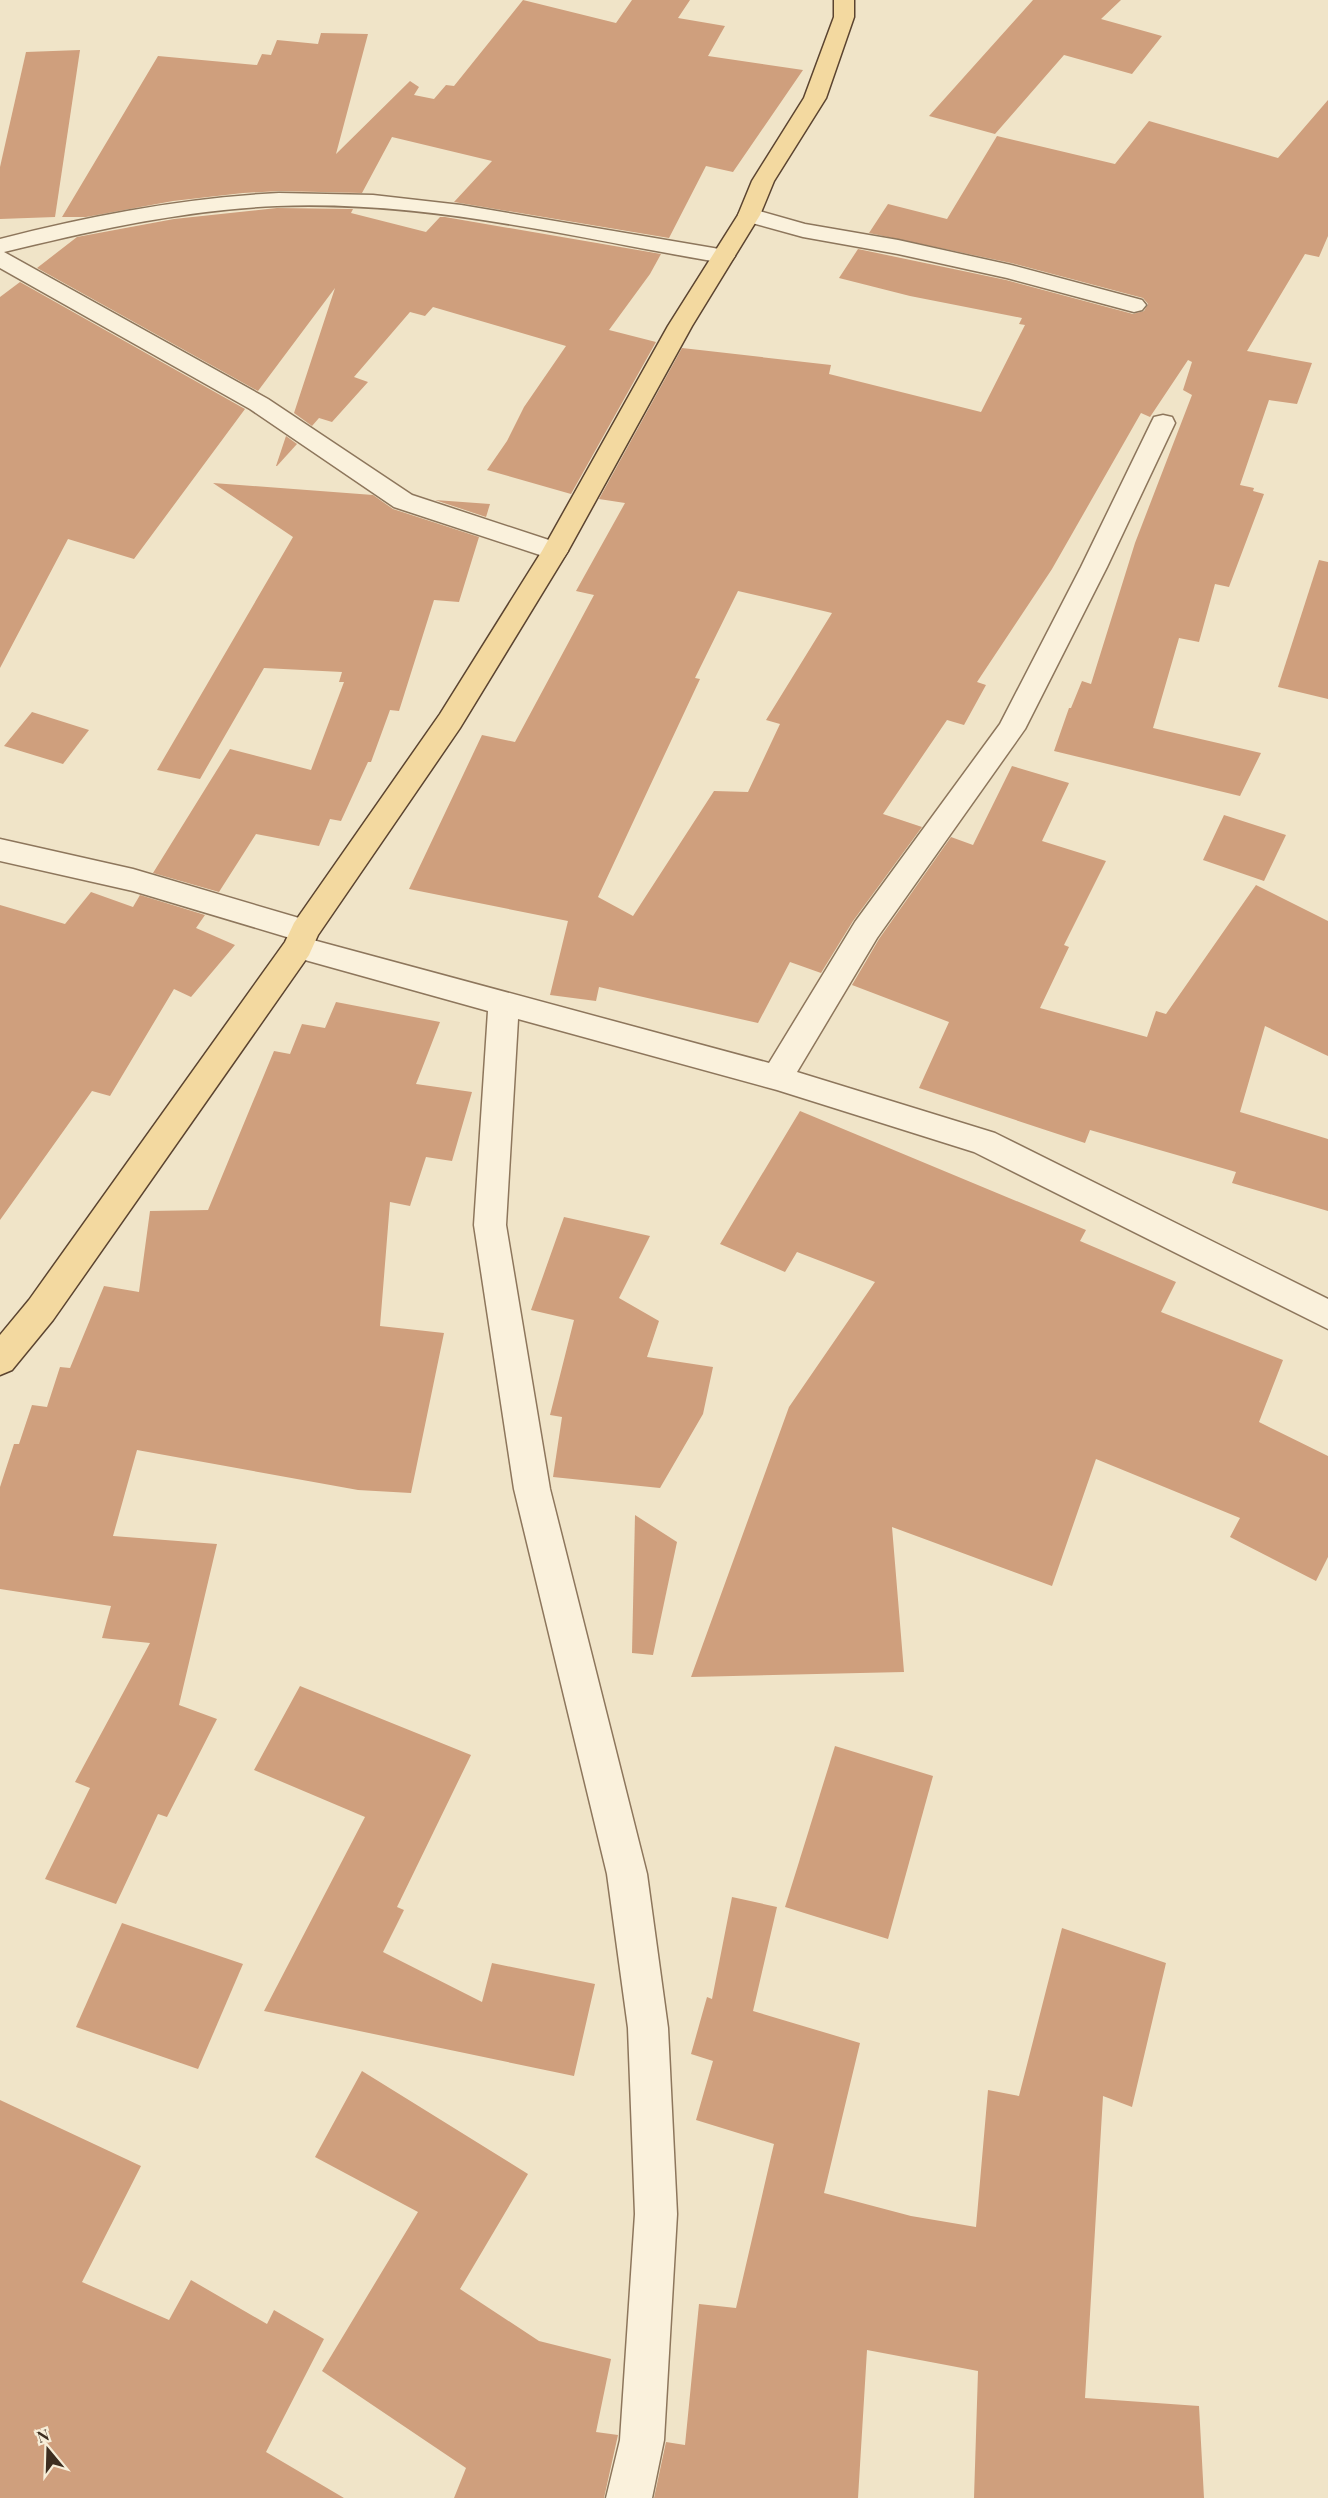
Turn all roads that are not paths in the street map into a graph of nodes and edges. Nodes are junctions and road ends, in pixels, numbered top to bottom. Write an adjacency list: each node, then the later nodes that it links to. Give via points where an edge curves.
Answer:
1 (844, 0): 2 (main road, via 844,17 815,98 763,181)
2 (749, 215): 4 (main road); 6 (street, via 803,230 1011,272)
3 (0, 246): 4 (street, via 64,228 149,213 221,203 305,200 448,210)
4 (723, 256): 8 (main road)
5 (0, 258): 8 (street, via 258,404 403,501)
6 (1134, 305)
7 (1163, 423): 12 (street, via 1011,729 866,930)
8 (555, 550): 10 (main road, via 450,721)
9 (0, 850): 10 (street, via 134,880)
10 (302, 939): 11 (street); 14 (main road, via 41,1310)
11 (504, 1005): 12 (street); 15 (street, via 490,1226 532,1488 627,1874 648,2028 656,2214 642,2440)
12 (777, 1078): 13 (street, via 984,1142)
13 (1328, 1315)
14 (0, 1360)
15 (629, 2498)

